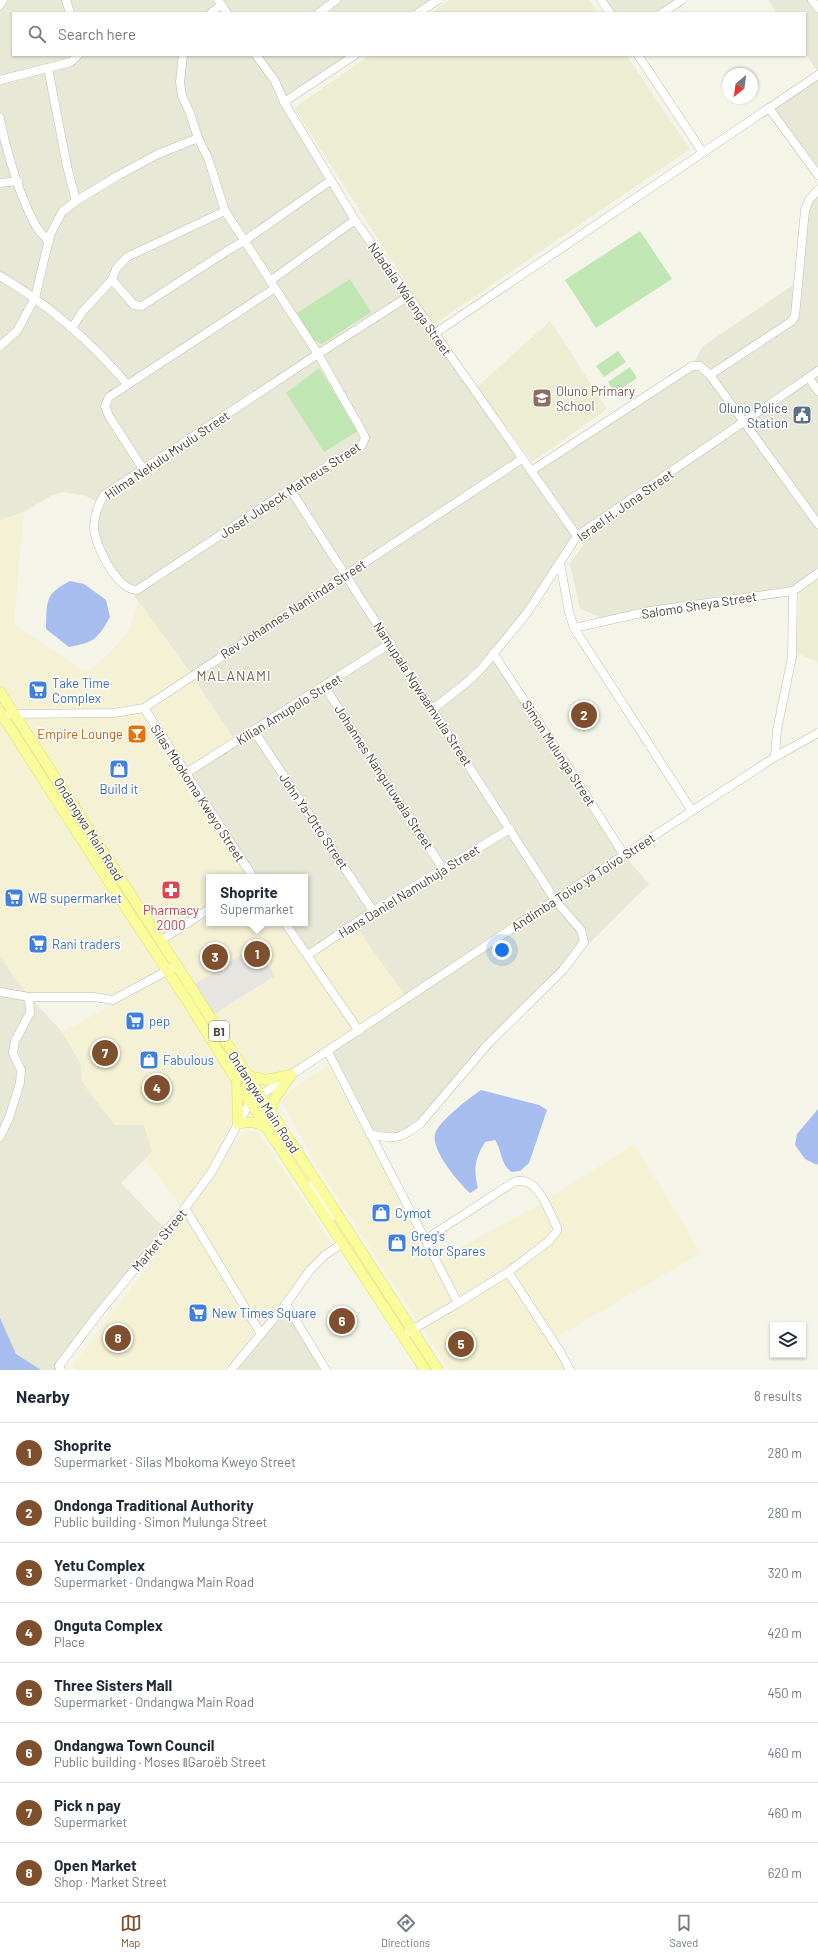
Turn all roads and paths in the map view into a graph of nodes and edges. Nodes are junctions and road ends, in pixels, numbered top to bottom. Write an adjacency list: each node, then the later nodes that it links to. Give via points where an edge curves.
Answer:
1 (3, 0): 9 (street)
2 (66, 0): 11 (street)
3 (438, 0): 15 (street)
4 (601, 0): 16 (street)
5 (682, 0): 17 (street)
6 (812, 0): 10 (street)
7 (334, 1): 14 (street)
8 (219, 2): 12 (street); 13 (street)
9 (0, 5)
10 (818, 8)
11 (70, 12)
12 (212, 12)
13 (226, 12)
14 (320, 12)
15 (420, 12)
16 (609, 12)
17 (664, 12)
18 (77, 56): 23 (street, via 71,62)
19 (183, 56): 29 (street, via 180,82 182,96)
20 (258, 56): 26 (street, Ndadala Walenga Street, via 275,81)
21 (353, 56): 26 (street)
22 (639, 56): 30 (street)
23 (48, 68): 25 (street); 36 (street)
24 (818, 75): 27 (street)
25 (0, 80)
26 (284, 102): 33 (street, Ndadala Walenga Street)
27 (769, 108): 30 (street); 31 (street)
28 (0, 118): 32 (street)
29 (198, 138): 36 (street, via 158,154); 37 (street, via 208,158)
30 (703, 153): 47 (street)
31 (818, 175)
32 (18, 181): 34 (street); 39 (street, via 34,224)
33 (330, 181): 38 (street, Ndadala Walenga Street); 40 (street)
34 (0, 183)
35 (818, 190): 51 (street, via 809,200 805,210 795,316 792,321)
36 (76, 201): 39 (street, via 62,212 52,228)
37 (225, 211): 40 (street); 42 (street, via 127,257 116,269)
38 (355, 220): 43 (street); 44 (street, Ndadala Walenga Street)
39 (49, 241): 45 (street)
40 (244, 241): 42 (street, via 142,306 134,305); 43 (street)
41 (0, 276): 45 (street)
42 (112, 280): 46 (street, via 83,311)
43 (272, 284): 49 (street); 53 (street)
44 (409, 296): 47 (street, Ndadala Walenga Street); 49 (street, Hilma Nekulu Mvulu Street)
45 (35, 298): 46 (street); 48 (street, via 17,331)
46 (72, 328): 53 (street)
47 (434, 334): 56 (street, Ndadala Walenga Street)
48 (0, 346)
49 (318, 354): 57 (street, Hilma Nekulu Mvulu Street); 59 (street, Josef Jubeck Matheus Street, via 366,438 362,445)
50 (818, 371): 52 (street, Israel H. Jona Street)
51 (710, 375): 55 (street); 58 (street, via 700,366 692,366)
52 (809, 378): 54 (street); 55 (street, Israel H. Jona Street)
53 (127, 384): 57 (street, via 109,397 105,406)
54 (818, 391)
55 (745, 422): 60 (street); 61 (street, Israel H. Jona Street)
56 (522, 459): 58 (street, Ndadala Walenga Street); 64 (street, Rev Johannes Nantinda Street)
57 (143, 469): 65 (street, Hilma Nekulu Mvulu Street, via 104,495 95,517 96,540 102,554 122,584)
58 (531, 471): 61 (street, Ndadala Walenga Street)
59 (290, 489): 64 (street, Namupala Ngwaamvula Street); 65 (street, Josef Jubeck Matheus Street, via 137,590)
60 (818, 524)
61 (577, 536): 62 (street, Israel H. Jona Street)
62 (560, 563): 67 (street); 69 (street, Israel H. Jona Street, via 526,613)
63 (818, 572): 66 (street, Salomo Sheya Street)
64 (345, 574): 68 (street, Namupala Ngwaamvula Street); 72 (street, Rev Johannes Nantinda Street)
65 (130, 590)
66 (792, 591): 67 (street, Salomo Sheya Street, via 650,611); 78 (street, via 791,662 777,730)
67 (574, 628): 80 (street)
68 (391, 643): 70 (street, Kilian Amupolo Street); 73 (street, Namupala Ngwaamvula Street)
69 (493, 653): 73 (street, Israel H. Jona Street, via 466,683); 82 (street, Simon Mulunga Street)
70 (324, 686): 76 (street, Kilian Amupolo Street); 83 (street, Johannes Nangutuwala Street)
71 (0, 692): 75 (main road, Ondangwa Main Road / B1)
72 (144, 708): 75 (street, Rev Johannes Nantinda Street, via 114,713); 79 (street, Silas Mbokoma Kweyo Street)
73 (433, 709): 81 (street, Namupala Ngwaamvula Street)
74 (1, 714): 75 (street, Rev Johannes Nantinda Street); 86 (main road, Ondangwa Main Road / B1)
75 (14, 714): 84 (main road, Ondangwa Main Road / B1)
76 (254, 731): 79 (street, Kilian Amupolo Street); 89 (street, John Ya-Otto Street)
77 (818, 733): 78 (street, Andimba Toivo ya Toivo Street)
78 (775, 757): 80 (street, Andimba Toivo ya Toivo Street)
79 (186, 773): 85 (street, Silas Mbokoma Kweyo Street)
80 (692, 811): 82 (street, Andimba Toivo ya Toivo Street)
81 (510, 829): 83 (street, Hans Daniel Namuhuja Street); 87 (street, Namupala Ngwaamvula Street)
82 (624, 855): 87 (street, Andimba Toivo ya Toivo Street)
83 (443, 869): 89 (street, Hans Daniel Namuhuja Street)
84 (116, 873): 86 (main road); 91 (main road, Ondangwa Main Road / B1)
85 (251, 874)
86 (107, 879): 93 (main road, Ondangwa Main Road / B1)
87 (556, 900): 96 (street, Andimba Toivo ya Toivo Street); 106 (street, Namupala Ngwaamvula Street, via 584,936 584,942 563,970 488,1044 420,1124 406,1135 394,1138)
88 (206, 911): 91 (street)
89 (373, 911): 92 (street, Hans Daniel Namuhuja Street)
90 (287, 926): 92 (street)
91 (160, 941): 93 (main road, Ondangwa Main Road / B1)
92 (308, 955): 96 (street)
93 (172, 968): 95 (street, via 113,1000 94,997); 99 (main road, Ondangwa Main Road / B1); 100 (main road, Ondangwa Main Road / B1)
94 (0, 992): 95 (street)
95 (30, 997): 107 (street, via 30,1013 15,1042 13,1053 21,1070 20,1083)
96 (359, 1031): 97 (street, Andimba Toivo ya Toivo Street)
97 (328, 1052): 98 (street, Andimba Toivo ya Toivo Street); 106 (street)
98 (291, 1075): 99 (main road, via 266,1080); 101 (street, Andimba Toivo ya Toivo Street); 103 (main road, via 275,1098)
99 (247, 1076): 101 (main road, Ondangwa Main Road / B1)
100 (237, 1081): 102 (main road, Ondangwa Main Road / B1); 104 (main road)
101 (260, 1096): 102 (street, Andimba Toivo ya Toivo Street); 103 (main road, Ondangwa Main Road / B1)
102 (250, 1102): 104 (street, Market Street); 105 (main road, Ondangwa Main Road / B1)
103 (270, 1112): 108 (main road, Ondangwa Main Road / B1)
104 (238, 1124): 105 (main road, via 253,1123); 109 (street, Market Street, via 211,1173)
105 (267, 1127): 111 (main road, Ondangwa Main Road / B1)
106 (370, 1134): 110 (street)
107 (0, 1137)
108 (299, 1156): 111 (street); 115 (main road, Ondangwa Main Road / B1)
109 (185, 1208): 116 (street); 118 (street, Market Street, via 98,1314 59,1366)
110 (426, 1239): 112 (street, via 514,1182 527,1180 537,1190 557,1231 549,1241); 113 (street)
111 (342, 1243): 114 (street, via 310,1270); 117 (main road, Ondangwa Main Road / B1)
112 (508, 1272): 113 (street); 123 (street)
113 (458, 1303): 115 (street)
114 (286, 1304): 116 (street); 120 (street)
115 (412, 1330): 117 (street); 122 (main road, Ondangwa Main Road / B1)
116 (261, 1334): 119 (street)
117 (403, 1335): 121 (main road, Ondangwa Main Road / B1)
118 (61, 1370)
119 (231, 1370)
120 (326, 1370)
121 (425, 1370)
122 (438, 1370)
123 (570, 1370)

